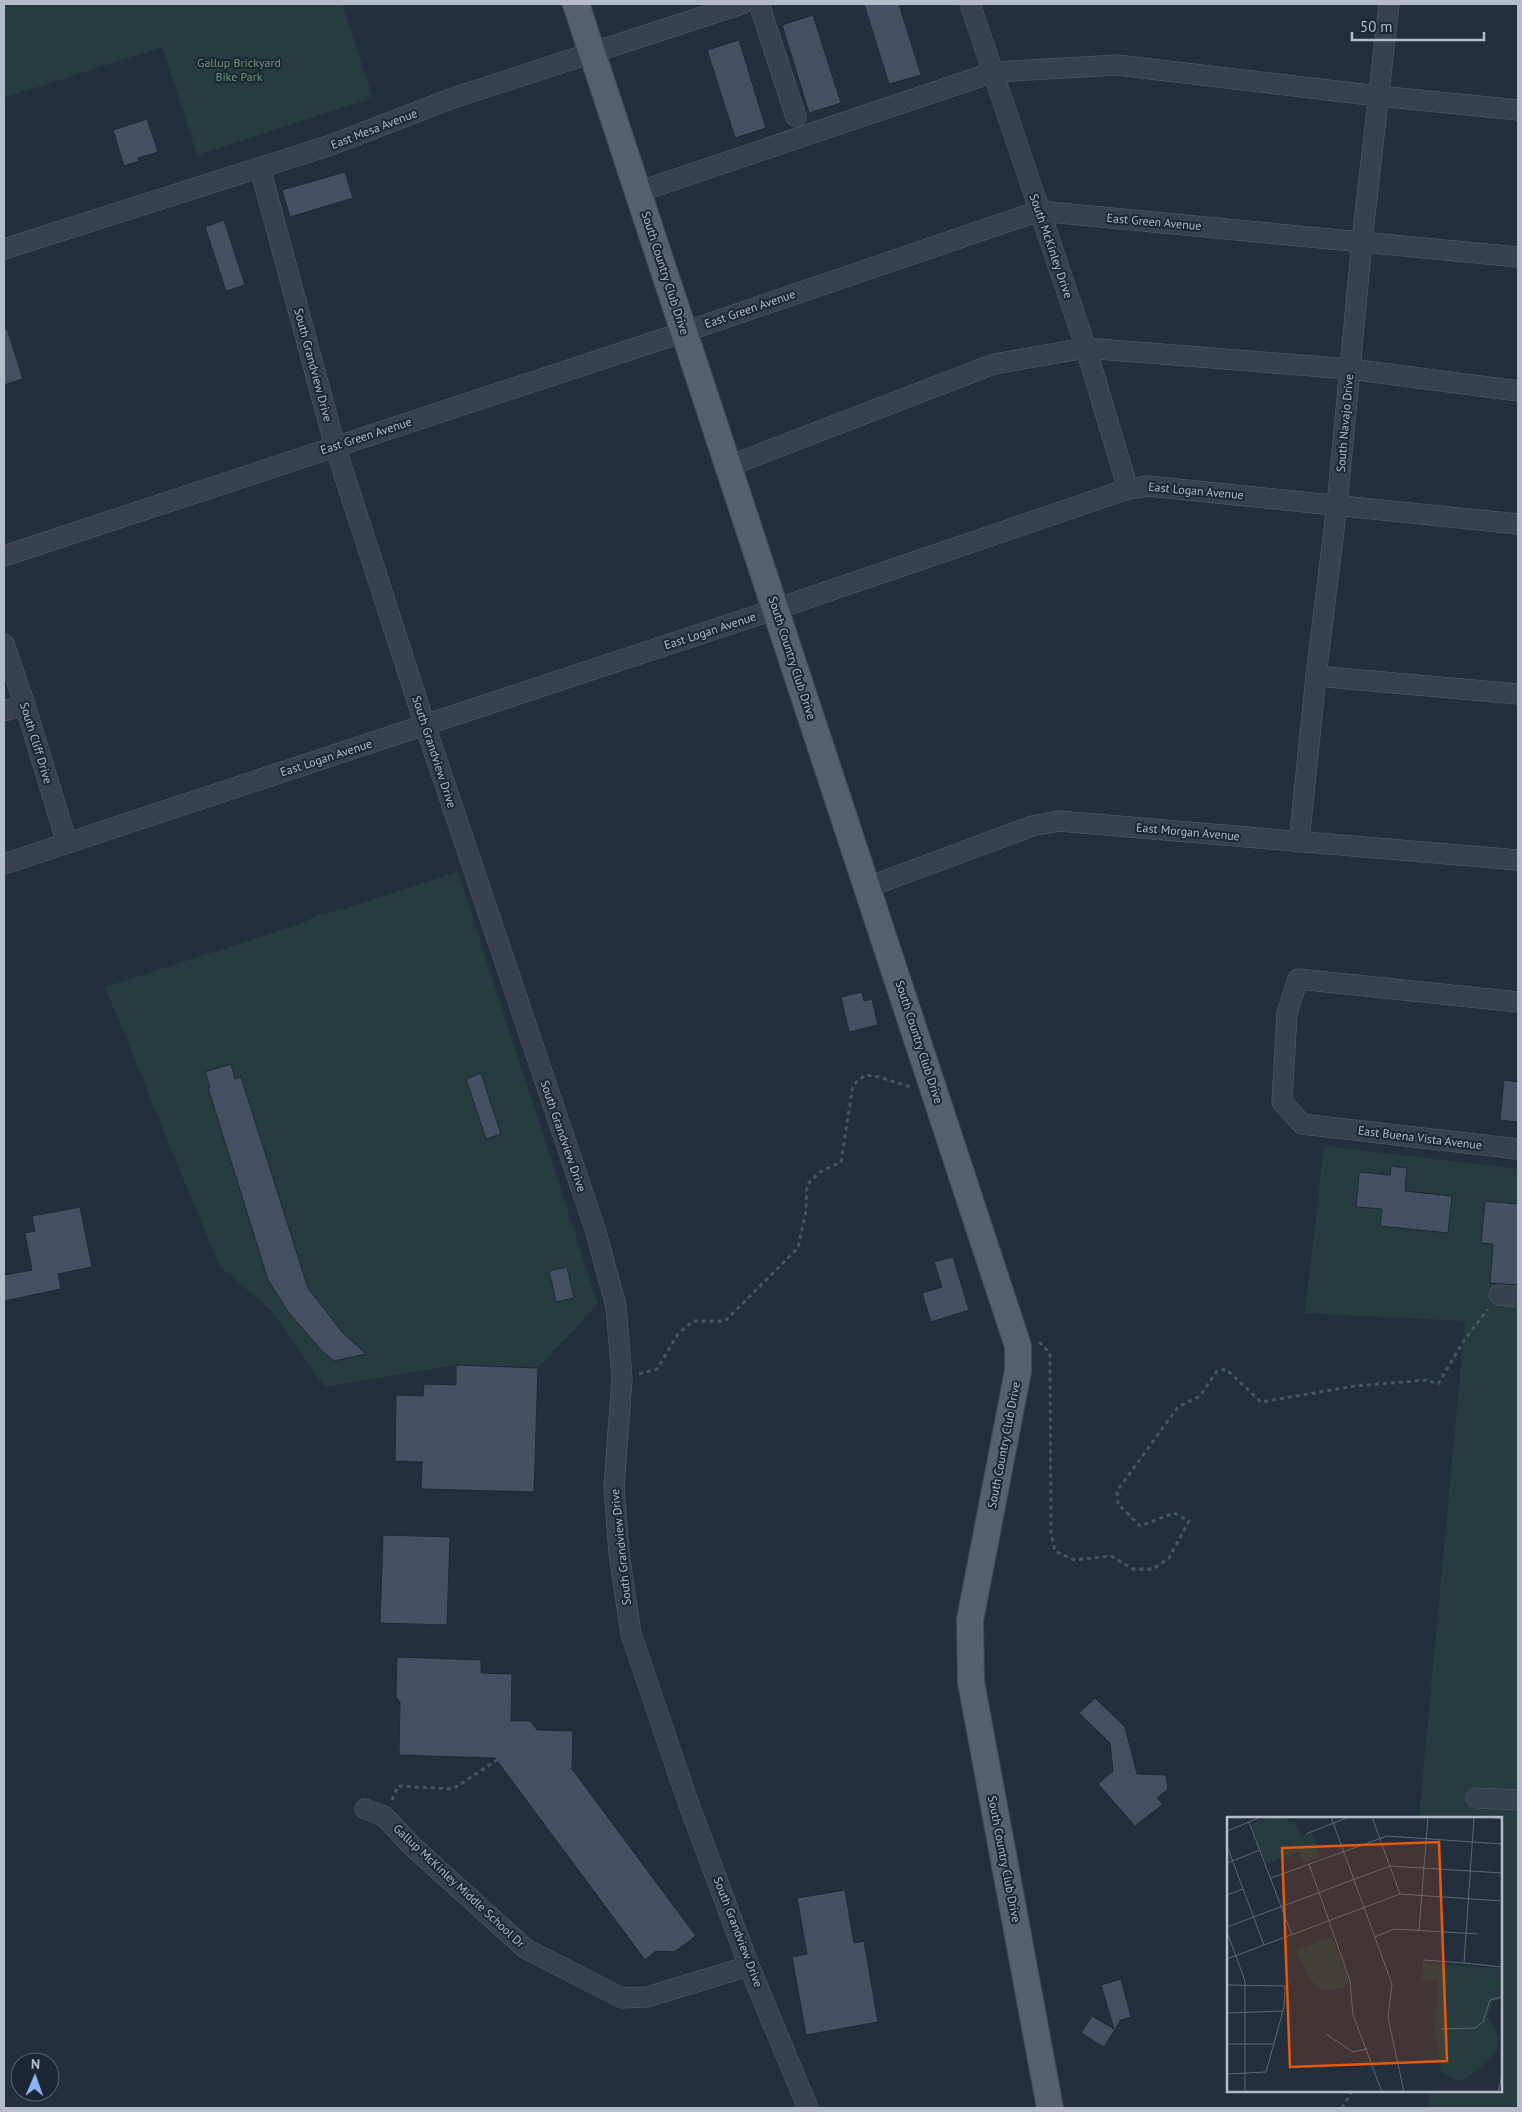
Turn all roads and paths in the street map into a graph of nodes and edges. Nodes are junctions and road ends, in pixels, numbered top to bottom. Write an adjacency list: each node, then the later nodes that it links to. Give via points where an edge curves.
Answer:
1 (576, 4): 6 (main road, South Country Club Drive)
2 (742, 4): 6 (street, East Mesa Avenue)
3 (759, 4): 10 (street)
4 (970, 4): 7 (street, South McKinley Drive)
5 (1389, 4): 8 (street, South Navajo Drive)
6 (592, 54): 11 (street, East Mesa Avenue, via 453,98 331,145); 12 (main road, South Country Club Drive)
7 (994, 72): 8 (street, via 1117,65); 12 (street); 13 (street, South McKinley Drive)
8 (1378, 96): 9 (street); 14 (street, South Navajo Drive)
9 (1518, 110)
10 (796, 117)
11 (260, 168): 15 (street, East Mesa Avenue); 21 (street, South Grandview Drive)
12 (638, 192): 17 (main road, South Country Club Drive)
13 (1039, 211): 14 (street, East Green Avenue); 17 (street, East Green Avenue); 18 (street, South McKinley Drive)
14 (1362, 241): 16 (street, East Green Avenue); 19 (street, South Navajo Drive)
15 (4, 249)
16 (1518, 257)
17 (684, 332): 21 (street, East Green Avenue); 22 (main road, South Country Club Drive)
18 (1086, 348): 19 (street); 22 (street, via 994,364); 23 (street, South McKinley Drive)
19 (1350, 369): 20 (street); 24 (street, South Navajo Drive)
20 (1518, 391)
21 (335, 446): 26 (street, East Green Avenue); 33 (street, South Grandview Drive)
22 (729, 466): 27 (main road, South Country Club Drive)
23 (1128, 489): 24 (street, East Logan Avenue, via 1148,486); 27 (street, East Logan Avenue)
24 (1337, 505): 25 (street, East Logan Avenue); 29 (street, South Navajo Drive)
25 (1518, 524)
26 (4, 556)
27 (776, 609): 33 (street, East Logan Avenue); 38 (main road, South Country Club Drive)
28 (4, 644): 31 (street, South Cliff Drive)
29 (1316, 676): 30 (street); 34 (street, South Navajo Drive)
30 (1518, 694)
31 (25, 704): 32 (street); 35 (street, South Cliff Drive)
32 (4, 711)
33 (425, 725): 35 (street, East Logan Avenue); 44 (street, South Grandview Drive, via 596,1232 616,1306)
34 (1299, 842): 36 (street, East Morgan Avenue); 38 (street, East Morgan Avenue, via 1059,822 1032,826)
35 (67, 843): 37 (street, East Logan Avenue)
36 (1518, 860)
37 (4, 864)
38 (868, 887): 40 (main road, South Country Club Drive)
39 (1518, 1002): 41 (street, East Buena Vista Avenue, via 1298,979 1287,1013 1282,1102 1302,1124)
40 (938, 1100): 44 (path, via 922,1091 875,1076 865,1075 853,1085 842,1162 820,1172 807,1185 806,1211 798,1248 725,1321 693,1321 678,1334 656,1369); 53 (main road, South Country Club Drive, via 1018,1346 1018,1371 970,1620 971,1682)
41 (1518, 1149)
42 (1509, 1296): 43 (path, via 1464,1342 1438,1384 1426,1380 1355,1386 1261,1402 1226,1369 1218,1371 1200,1396 1178,1407 1117,1491 1118,1504 1140,1526 1174,1513 1189,1521 1169,1558 1153,1569 1133,1569 1111,1556 1074,1560 1055,1551 1051,1532 1050,1353)
43 (1035, 1338)
44 (622, 1379): 50 (street, South Grandview Drive, via 614,1487 631,1634 687,1799)
45 (497, 1760): 49 (path, via 453,1789 398,1786)
46 (1476, 1798): 47 (street)
47 (1518, 1800)
48 (365, 1809): 49 (street, Gallup McKinley Middle School Dr)
49 (384, 1816): 50 (street, Gallup McKinley Middle School Dr, via 412,1846 526,1949 622,1998 647,1997)
50 (750, 1966): 52 (street, South Grandview Drive)
51 (1351, 2092): 54 (path)
52 (808, 2108)
53 (1050, 2108)
54 (1342, 2108)

